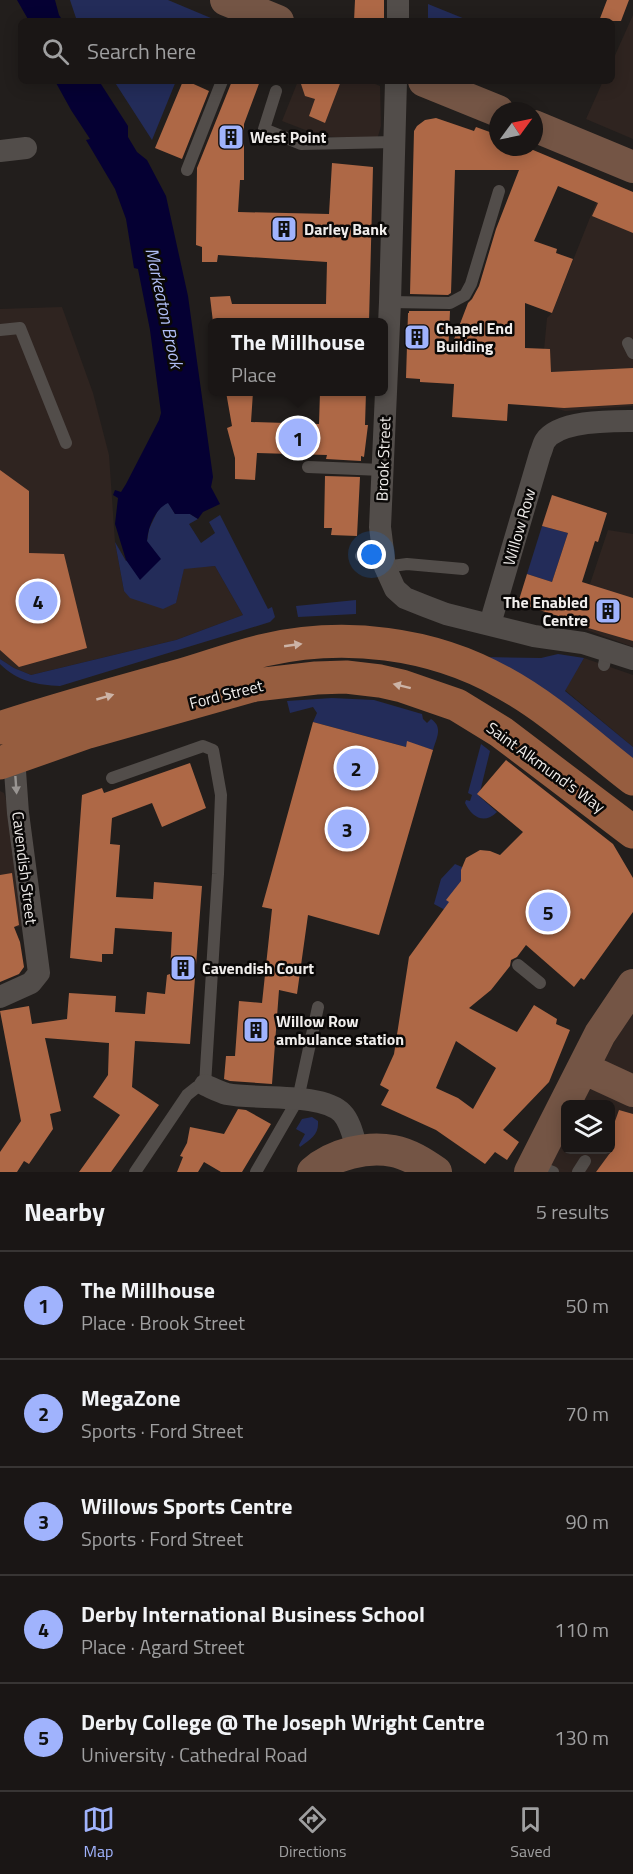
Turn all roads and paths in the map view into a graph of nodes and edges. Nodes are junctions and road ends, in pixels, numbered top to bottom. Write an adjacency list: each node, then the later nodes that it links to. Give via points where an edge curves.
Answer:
1 (221, 84): 11 (lane)
2 (396, 84): 7 (street, Brook Street)
3 (440, 85): 5 (street)
4 (276, 91): 7 (lane, via 264,129 300,144)
5 (489, 107)
6 (543, 130): 10 (street)
7 (395, 142): 13 (street, Brook Street)
8 (26, 148): 9 (street)
9 (0, 151)
10 (633, 167)
11 (187, 170)
12 (499, 191): 13 (lane, via 465,295 450,303)
13 (390, 302): 15 (street, Brook Street)
14 (0, 330): 18 (lane, via 20,328)
15 (388, 344)
16 (386, 396): 20 (street, Brook Street)
17 (633, 421): 24 (street, Willow Row, via 578,424 563,428 546,440)
18 (66, 444)
19 (308, 467): 20 (lane)
20 (382, 470): 22 (street, Brook Street, via 380,527)
21 (361, 556): 22 (lane)
22 (384, 557): 23 (lane, via 407,564); 24 (street, Brook Street, via 396,589 405,597 446,614)
23 (463, 569)
24 (490, 624): 25 (street, Brook Street, via 583,643 605,658)
25 (633, 659)
26 (464, 664): 29 (main road, Ford Street, one-way to 26, via 265,650 313,643 389,645 431,652); 33 (main road, via 533,701); 34 (main road, via 488,690)
27 (0, 701): 29 (main road, via 26,711)
28 (458, 705): 31 (main road, Ford Street, one-way to 31, via 402,686 346,677 255,685 88,732); 35 (main road, Saint Alkmund's Way, via 501,732)
29 (48, 712): 30 (main road, Ford Street)
30 (0, 728)
31 (7, 760): 39 (street, Cavendish Street, one-way to 39, via 39,968 37,978 24,988)
32 (112, 778): 42 (lane, via 203,747 213,750 221,804)
33 (633, 779)
34 (633, 803)
35 (633, 832)
36 (518, 964): 37 (lane)
37 (540, 983)
38 (633, 985): 41 (street)
39 (0, 997)
40 (318, 1007): 44 (lane)
41 (583, 1068): 43 (street); 47 (street)
42 (205, 1085): 44 (street, via 228,1094); 48 (lane, via 187,1095)
43 (633, 1091)
44 (298, 1099): 45 (street, via 322,1103 343,1113); 49 (lane)
45 (358, 1152): 50 (street, via 326,1162); 51 (street, via 404,1154)
46 (585, 1161): 52 (lane)
47 (539, 1170)
48 (135, 1172)
49 (256, 1172)
50 (313, 1172)
51 (436, 1172)
52 (578, 1172)

